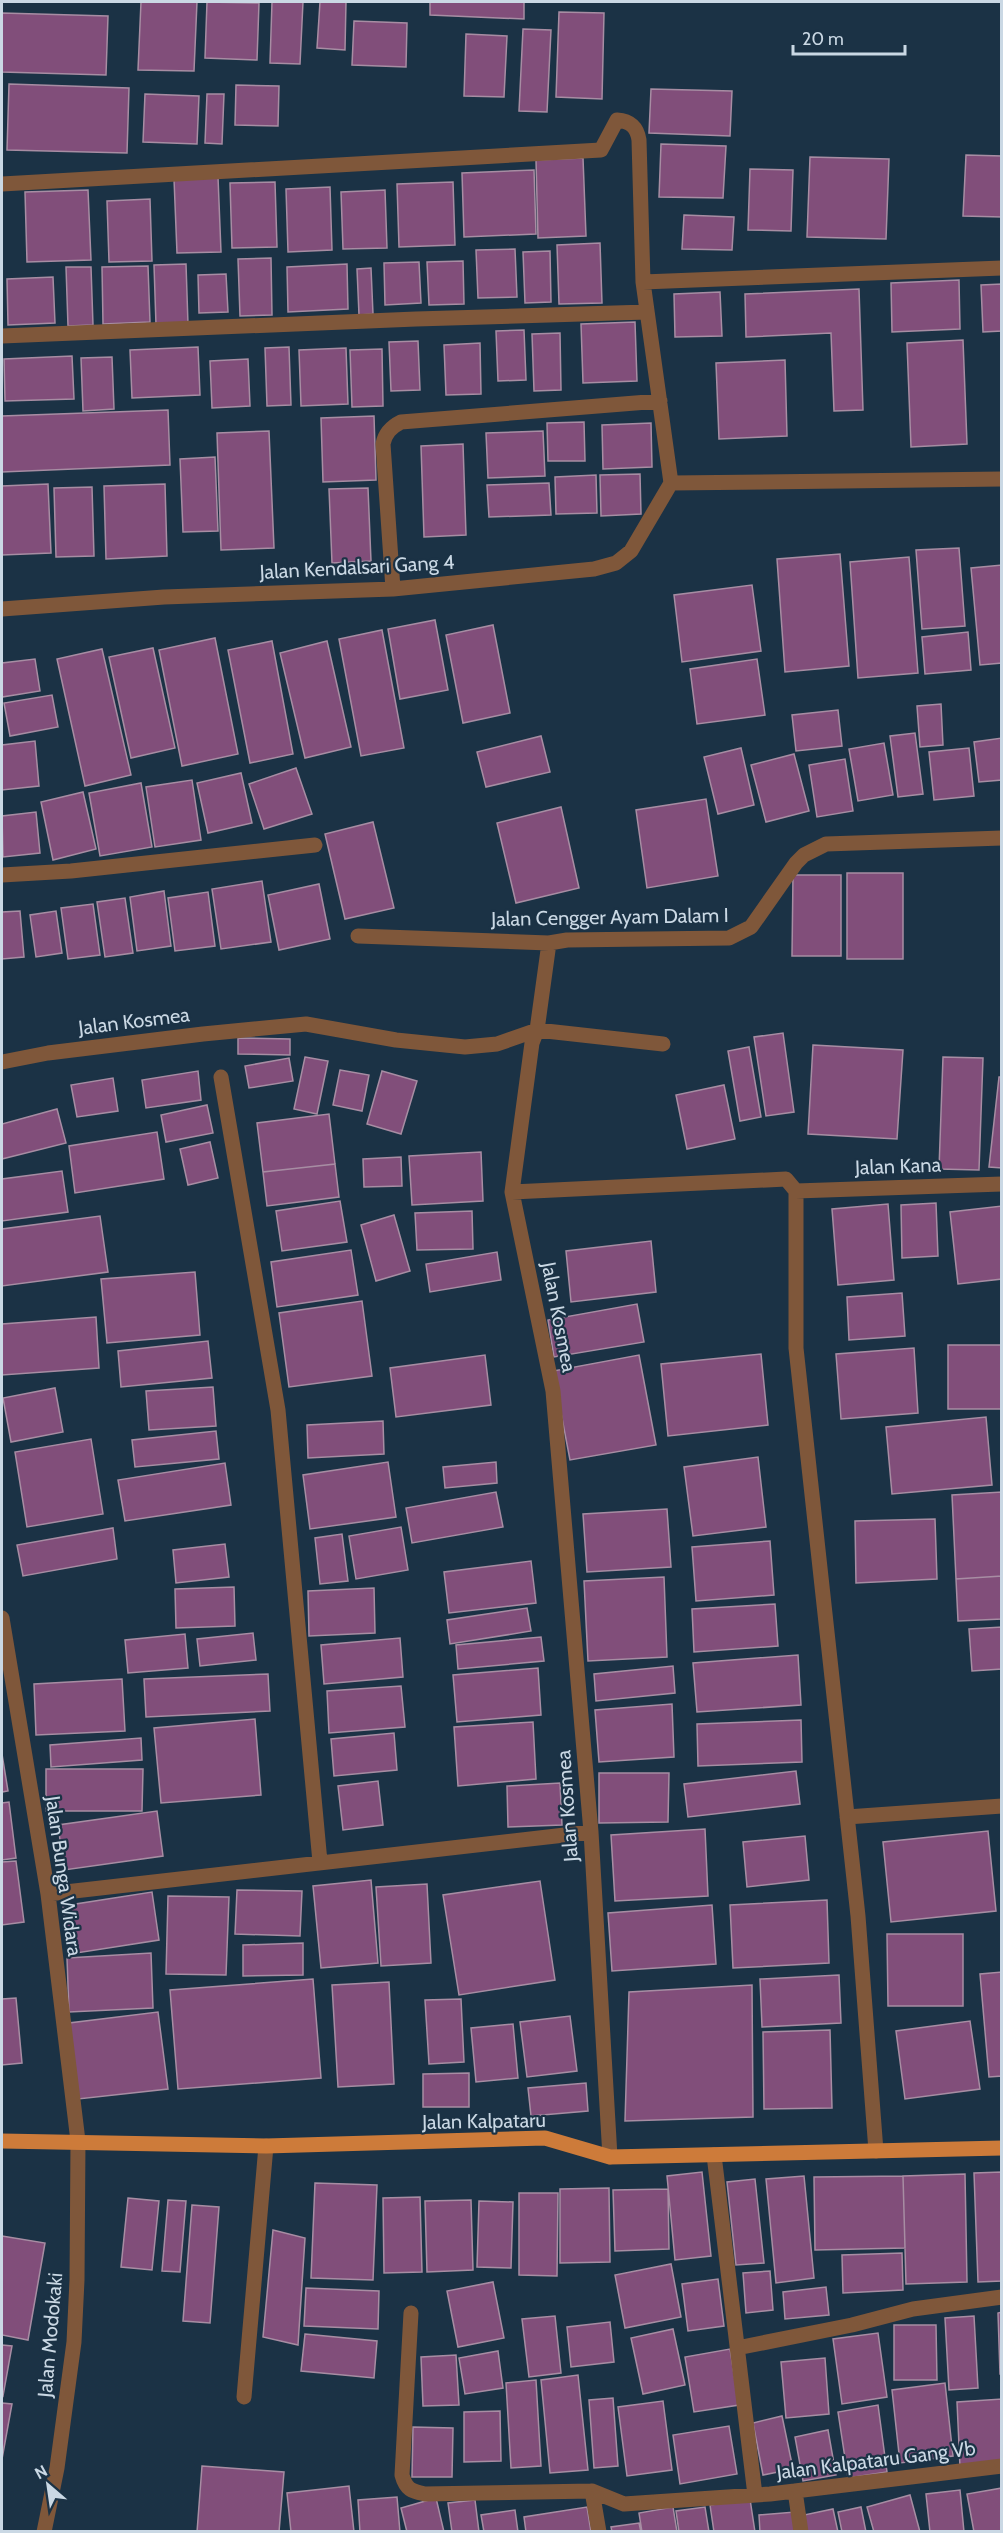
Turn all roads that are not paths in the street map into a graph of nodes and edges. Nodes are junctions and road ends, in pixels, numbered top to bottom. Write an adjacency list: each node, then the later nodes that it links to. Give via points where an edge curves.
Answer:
1 (2, 184): 3 (street, via 601,150 617,120 626,121 638,132 639,140)
2 (1002, 268): 3 (street)
3 (643, 282): 4 (street)
4 (647, 312): 5 (street); 6 (street)
5 (2, 336)
6 (660, 401): 8 (street); 9 (street, via 401,422 394,426 383,444)
7 (1002, 479): 8 (street)
8 (671, 483): 9 (street, Jalan Kendalsari Gang 4, via 638,543 616,563 594,569)
9 (393, 589): 10 (street, Jalan Kendalsari Gang 4, via 164,597)
10 (2, 609)
11 (1002, 838): 15 (street, Jalan Cengger Ayam Dalam I, via 826,844 804,855 751,927 729,938)
12 (315, 845): 13 (street)
13 (2, 875)
14 (358, 936): 15 (street, Jalan Cengger Ayam Dalam I)
15 (549, 943): 16 (street)
16 (535, 1036): 17 (street); 18 (street, Jalan Kosmea, via 465,1047 306,1024 48,1053); 22 (street, Jalan Kosmea)
17 (663, 1044)
18 (2, 1062)
19 (222, 1077): 27 (street, via 278,1410)
20 (1002, 1184): 21 (street, Jalan Kana)
21 (796, 1191): 22 (street, via 786,1179); 25 (street, via 796,1348)
22 (513, 1192): 26 (street, Jalan Kosmea, via 553,1391)
23 (2, 1618): 28 (street, Jalan Bunga Widara)
24 (1002, 1806): 25 (street)
25 (847, 1817): 33 (street)
26 (591, 1832): 27 (street); 35 (street, Jalan Kosmea)
27 (320, 1862): 28 (street)
28 (48, 1894): 30 (street, Jalan Bunga Widara)
29 (2, 2141): 30 (main road, Jalan Kalpataru)
30 (78, 2141): 31 (main road, Jalan Kalpataru); 44 (street, Jalan Modokaki, via 74,2342)
31 (266, 2146): 35 (main road, Jalan Kalpataru, via 545,2138); 39 (street)
32 (1002, 2148): 33 (main road, Jalan Kalpataru)
33 (876, 2151): 34 (main road, Jalan Kalpataru)
34 (714, 2155): 35 (main road, Jalan Kalpataru); 38 (street)
35 (610, 2157)
36 (1002, 2297): 38 (street, via 913,2309)
37 (411, 2313): 41 (street, via 402,2475 408,2488 426,2494)
38 (737, 2348): 43 (street)
39 (244, 2397)
40 (1002, 2466): 42 (street, Jalan Kalpataru Gang Vb)
41 (592, 2491): 43 (street, Jalan Kalpataru Gang Vb, via 624,2504); 45 (street)
42 (795, 2491): 43 (street, Jalan Kalpataru Gang Vb); 46 (street)
43 (755, 2495)
44 (44, 2532)
45 (599, 2532)
46 (801, 2532)

